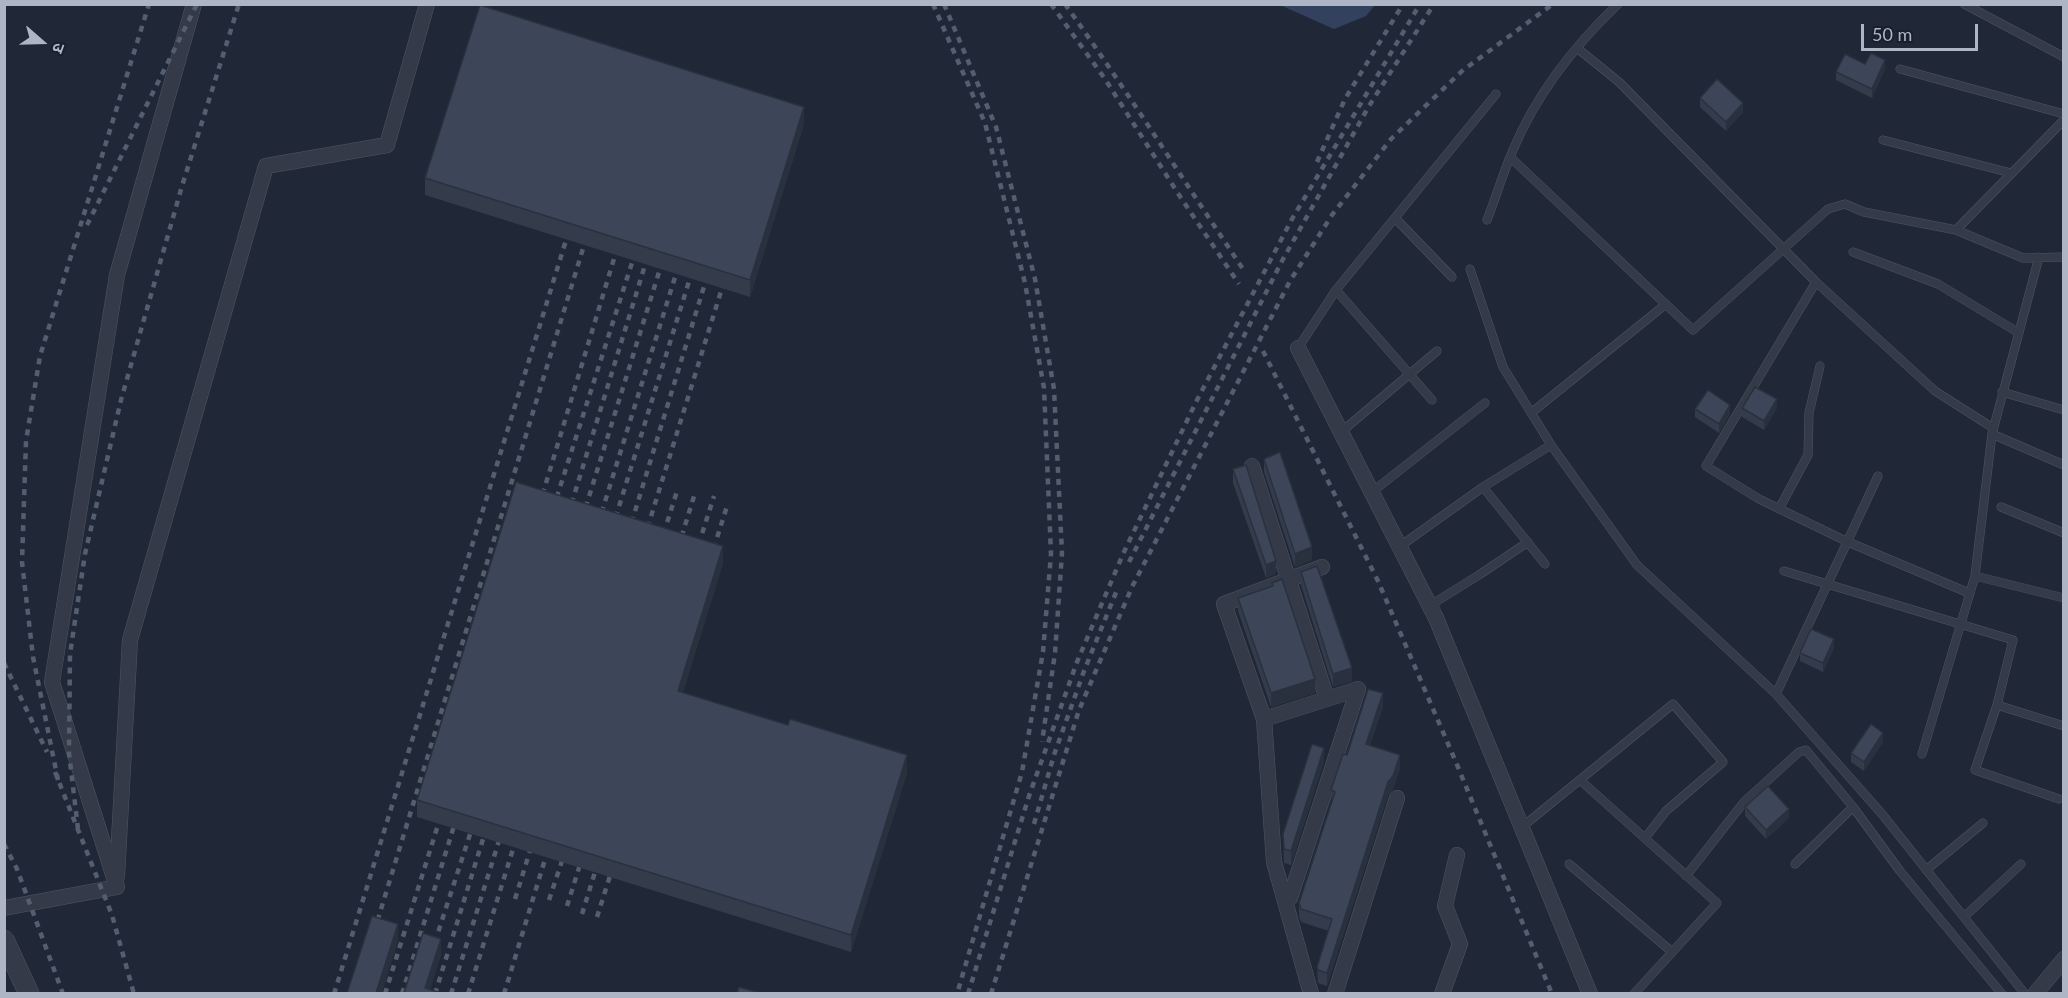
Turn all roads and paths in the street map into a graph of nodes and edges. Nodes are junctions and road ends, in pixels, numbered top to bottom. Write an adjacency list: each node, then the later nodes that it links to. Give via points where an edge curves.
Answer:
1 (194, 4): 79 (street, via 117,275 52,682)
2 (427, 4): 79 (street, via 387,145 266,165 130,640)
3 (1618, 4): 5 (lane)
4 (1964, 4): 6 (lane)
5 (1577, 48): 12 (lane, via 1550,82); 17 (lane, via 1618,82)
6 (2064, 57)
7 (1900, 69): 9 (lane)
8 (1496, 94): 14 (lane)
9 (2064, 114)
10 (2064, 120): 13 (lane)
11 (1883, 140): 13 (lane)
12 (1510, 157): 15 (lane); 25 (lane)
13 (2011, 173): 16 (lane)
14 (1395, 218): 22 (lane); 24 (lane)
15 (1487, 220)
16 (1956, 230): 17 (lane, via 1864,212 1845,204 1828,209); 20 (lane, via 2023,258)
17 (1784, 249): 23 (lane); 25 (lane, via 1693,330)
18 (1853, 252): 26 (lane, via 1938,284)
19 (2064, 257): 20 (lane)
20 (2039, 258): 26 (lane)
21 (1470, 268): 35 (lane, via 1503,367)
22 (1452, 277)
23 (1816, 282): 36 (lane, via 1935,392); 45 (lane, via 1706,466)
24 (1336, 290): 27 (lane); 30 (lane)
25 (1666, 304): 35 (lane)
26 (2019, 333): 31 (lane)
27 (1298, 348): 37 (street)
28 (1437, 351): 30 (lane)
29 (1820, 366): 45 (lane, via 1809,413 1808,455)
30 (1409, 374): 32 (lane); 37 (lane)
31 (2002, 392): 34 (lane); 36 (lane)
32 (1432, 400)
33 (1485, 403): 43 (lane)
34 (2064, 410)
35 (1531, 413): 38 (lane)
36 (1992, 431): 39 (lane); 53 (lane)
37 (1341, 432): 43 (street)
38 (1551, 446): 42 (lane); 60 (lane, via 1637,565)
39 (2064, 465)
40 (1252, 466): 54 (street)
41 (1878, 476): 48 (lane)
42 (1483, 486): 47 (lane); 49 (lane)
43 (1371, 492): 49 (street)
44 (2001, 507): 46 (lane)
45 (1779, 508): 48 (lane)
46 (2064, 533)
47 (1528, 542): 50 (lane); 58 (lane)
48 (1848, 542): 55 (lane); 56 (lane)
49 (1399, 547): 58 (street)
50 (1545, 564)
51 (1322, 567): 54 (street)
52 (1784, 572): 55 (lane)
53 (1975, 576): 56 (lane); 57 (lane)
54 (1289, 580): 61 (street); 63 (street, via 1224,604)
55 (1827, 584): 59 (lane); 60 (lane)
56 (1969, 593): 59 (lane)
57 (2064, 598)
58 (1429, 606): 71 (street)
59 (1960, 624): 62 (lane, via 2013,640); 65 (lane)
60 (1776, 694): 77 (lane)
61 (1328, 699): 63 (street); 80 (street, via 1358,690 1290,898)
62 (1996, 705): 64 (lane); 68 (lane, via 1975,770)
63 (1264, 719): 80 (street, via 1274,862)
64 (2064, 726)
65 (1922, 754)
66 (1580, 780): 71 (lane); 72 (lane); 72 (lane, via 1673,704 1723,762 1666,811)
67 (1397, 798): 88 (street)
68 (2059, 799)
69 (1853, 807): 75 (lane); 78 (lane, via 1806,750 1799,752 1744,802); 92 (lane, via 1900,871)
70 (1983, 823): 77 (lane)
71 (1522, 827): 90 (street)
72 (1645, 838): 78 (lane)
73 (1457, 855): 89 (street, via 1445,906 1460,944)
74 (1569, 864): 84 (lane)
75 (1795, 864)
76 (2021, 864): 82 (lane)
77 (1926, 870): 82 (lane)
78 (1686, 876): 84 (lane, via 1717,903)
79 (117, 886): 81 (street)
80 (1285, 901): 87 (street)
81 (4, 908)
82 (1964, 917): 93 (lane)
83 (4, 939): 86 (street)
84 (1672, 952): 91 (lane)
85 (2064, 959): 94 (street)
86 (29, 993)
87 (1311, 993)
88 (1335, 993)
89 (1442, 993)
90 (1590, 993)
91 (1634, 993)
92 (2002, 993)
93 (2025, 993)
94 (2035, 993)

